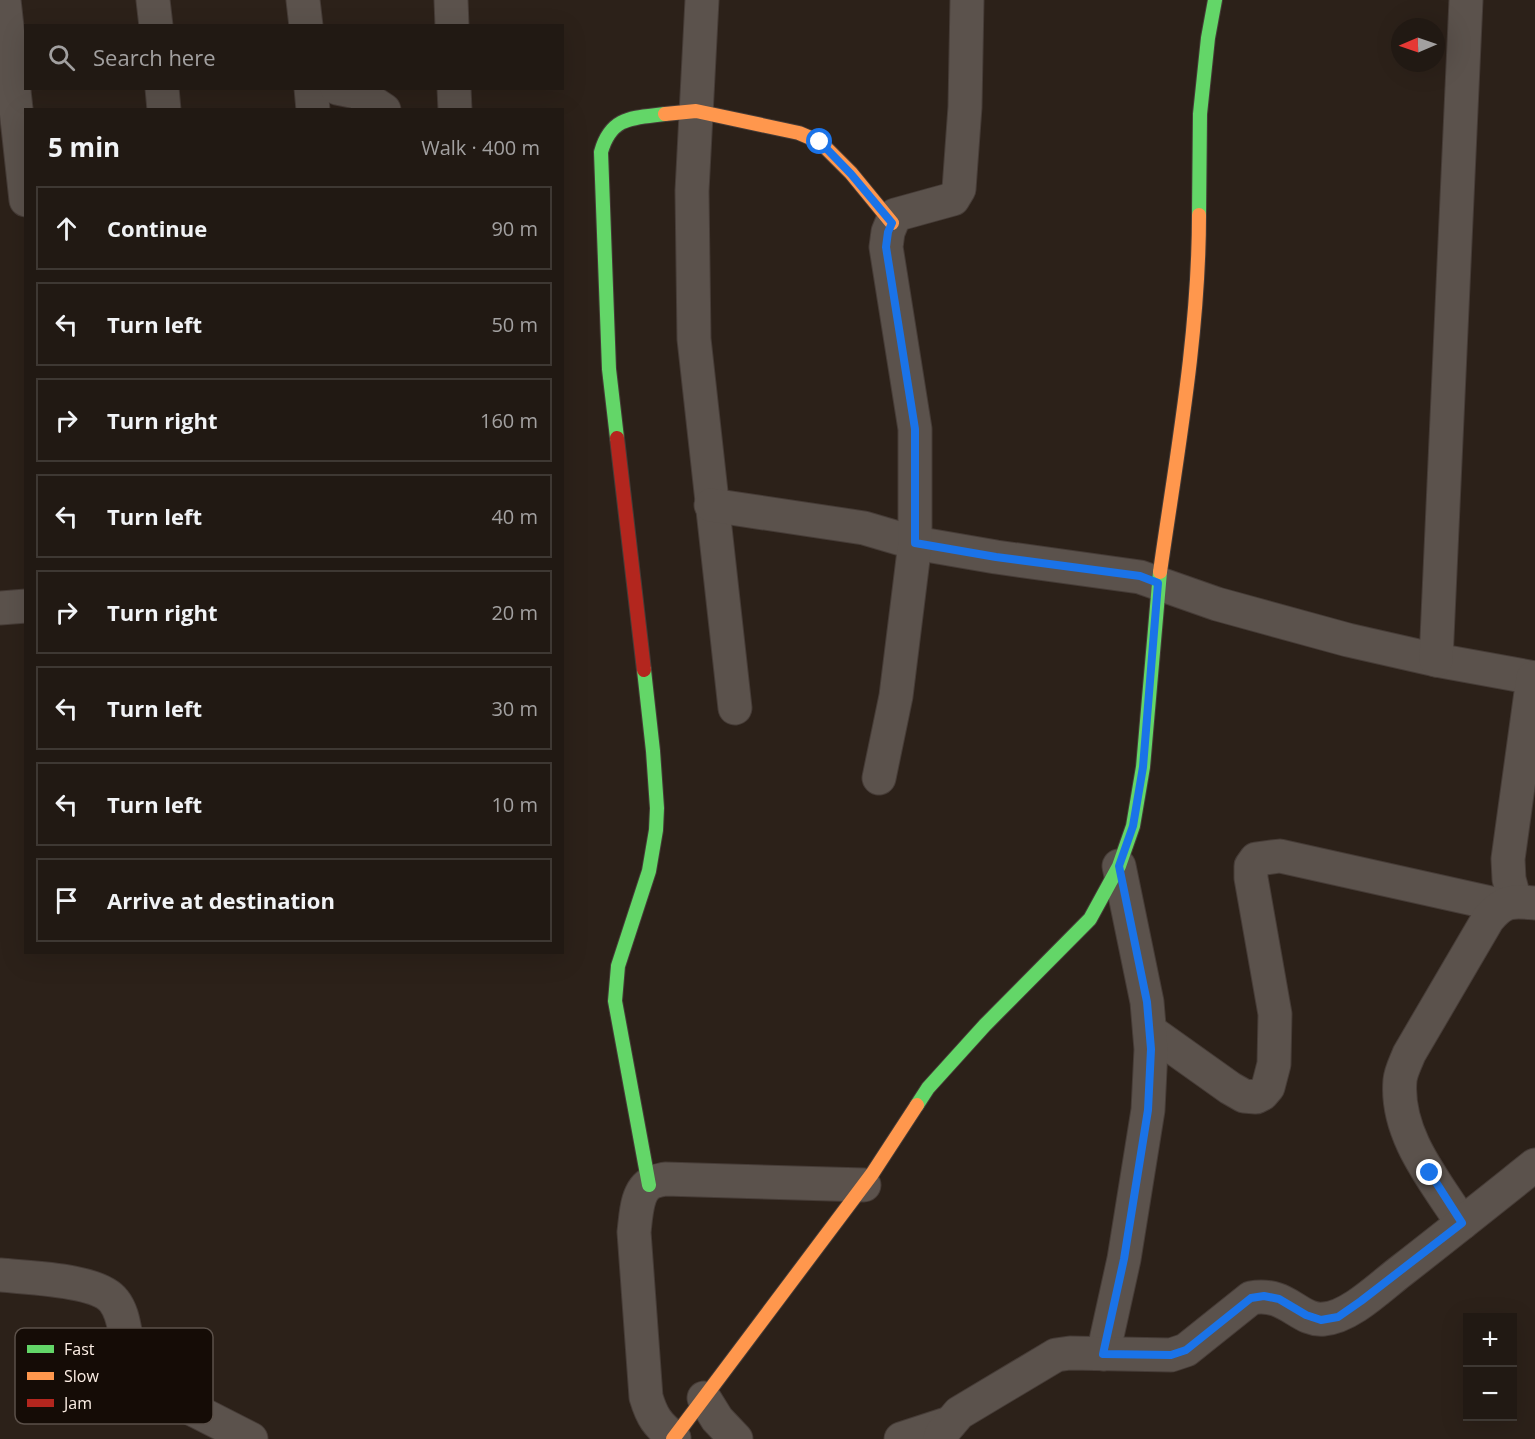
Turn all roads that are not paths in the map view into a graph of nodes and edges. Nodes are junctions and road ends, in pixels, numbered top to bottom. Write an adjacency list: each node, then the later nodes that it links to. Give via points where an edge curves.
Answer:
1 (4, 0): 21 (street)
2 (153, 0): 9 (street)
3 (303, 0): 10 (street)
4 (451, 0): 11 (street)
5 (702, 0): 20 (street)
6 (967, 0): 22 (street, via 959,189 953,199 896,215)
7 (1215, 0): 25 (street, via 1200,114 1199,266 1191,362)
8 (1466, 0): 28 (street)
9 (156, 24)
10 (306, 24)
11 (452, 24)
12 (162, 90): 16 (street)
13 (312, 90): 17 (street)
14 (347, 90): 18 (street)
15 (454, 90): 19 (street)
16 (164, 108)
17 (313, 108)
18 (381, 108)
19 (455, 108)
20 (696, 111): 22 (street, via 799,133 820,142); 23 (street, via 692,191 694,339); 36 (street, via 618,123 605,137 601,152 609,369 657,808 649,871 615,984 623,1052)
21 (24, 182)
22 (892, 223): 24 (street, via 886,247 915,429)
23 (711, 505): 24 (street, via 864,528); 30 (street)
24 (915, 543): 25 (street, via 1140,576); 31 (street, via 896,696)
25 (1158, 583): 28 (street, via 1217,604); 32 (street, via 1143,767 1133,826)
26 (24, 606): 27 (street)
27 (0, 608)
28 (1436, 660): 29 (street)
29 (1534, 678): 33 (street, via 1508,859 1509,879)
30 (735, 708)
31 (879, 778)
32 (1119, 866): 34 (street); 37 (street, via 1090,919 928,1088)
33 (1517, 903): 34 (street, via 1280,856 1256,859 1251,866 1251,878 1275,1014 1274,1064 1268,1087 1256,1097 1244,1096); 38 (street, via 1488,920 1409,1054 1400,1077 1405,1122 1417,1153)
34 (1150, 1031): 41 (street, via 1148,1110 1124,1259)
35 (1535, 1165): 38 (street)
36 (649, 1185): 37 (street, via 665,1179); 45 (street, via 638,1205 634,1232 646,1397 651,1415)
37 (864, 1185): 42 (street)
38 (1462, 1223): 41 (street, via 1338,1317 1321,1320 1279,1299 1251,1298 1186,1350 1171,1355)
39 (0, 1275): 40 (street, via 84,1284 100,1290 114,1299)
40 (125, 1328)
41 (1103, 1354): 44 (street, via 1056,1355 959,1413)
42 (704, 1398): 45 (street); 47 (street)
43 (213, 1420): 46 (street)
44 (945, 1431): 48 (street)
45 (674, 1438)
46 (251, 1439)
47 (736, 1439)
48 (901, 1439)

